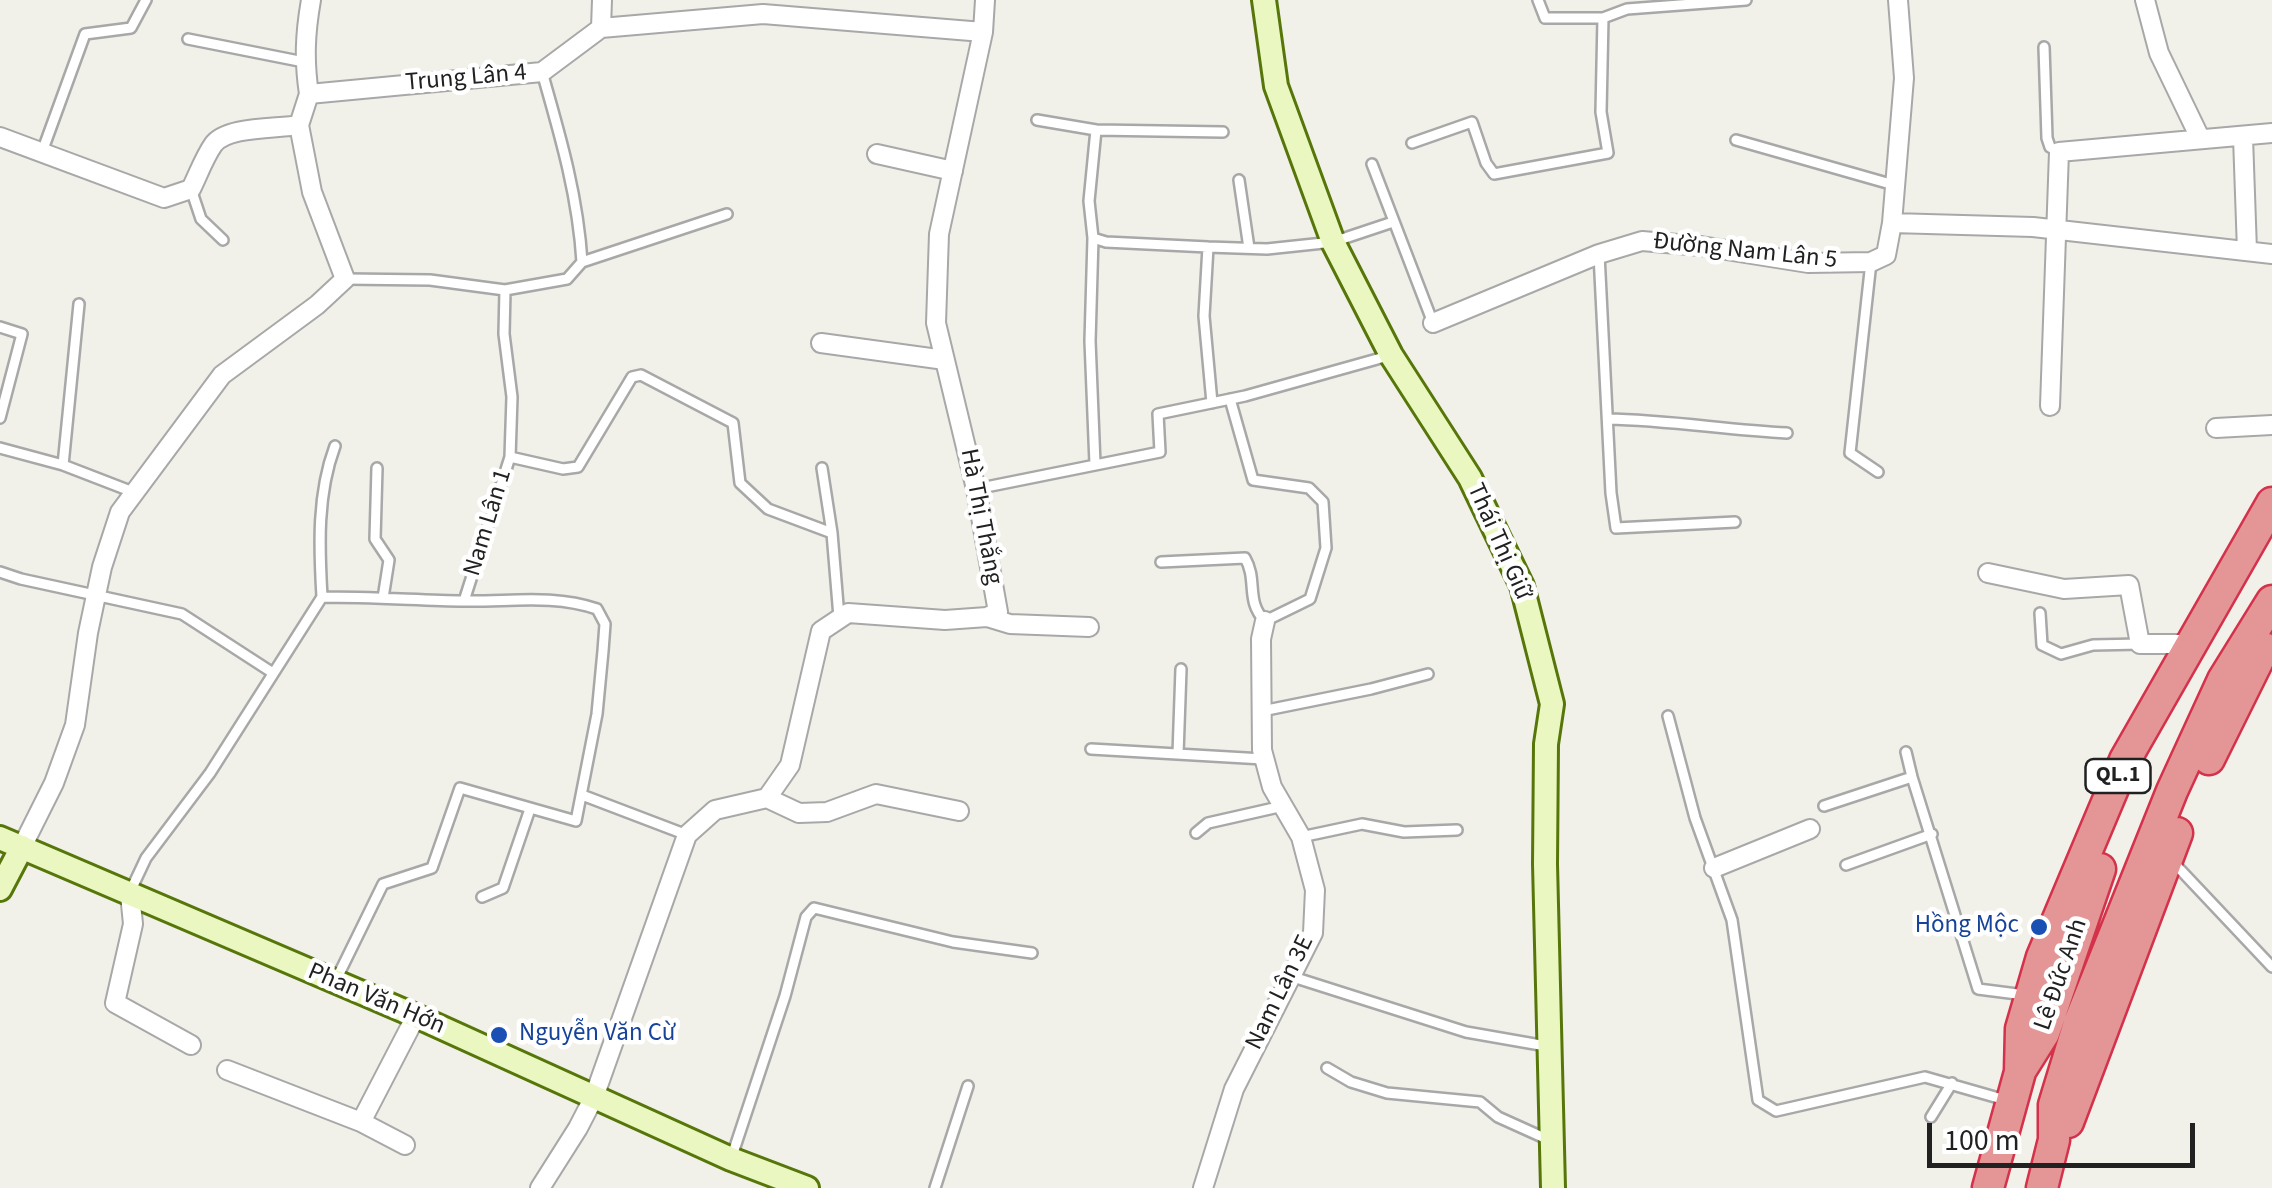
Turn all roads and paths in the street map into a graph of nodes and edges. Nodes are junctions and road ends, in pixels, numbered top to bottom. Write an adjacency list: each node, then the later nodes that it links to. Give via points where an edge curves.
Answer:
1 (146, 0): 28 (lane, via 130,28 85,34)
2 (312, 0): 15 (street)
3 (602, 0): 11 (street)
4 (985, 0): 12 (street, Hà Thị Thắng)
5 (1264, 0): 42 (street, Thái Thị Giữ, via 1276,86)
6 (1538, 0): 10 (lane, via 1544,18)
7 (1746, 0): 10 (lane, via 1627,9)
8 (1898, 0): 34 (street, via 1904,78)
9 (2145, 0): 25 (street, via 2159,53)
10 (1603, 18): 27 (lane, via 1601,112 1608,152 1494,174 1472,122)
11 (600, 28): 12 (street, via 764,14); 16 (street, Trung Lân 4)
12 (982, 32): 32 (street, Hà Thị Thắng)
13 (188, 39): 15 (lane)
14 (2044, 47): 29 (lane, via 2048,138)
15 (304, 62): 17 (street)
16 (542, 72): 17 (street, Trung Lân 4); 48 (lane, via 566,157)
17 (309, 94): 19 (street)
18 (1037, 120): 20 (lane)
19 (298, 125): 35 (street, via 232,131 215,141); 50 (street, via 312,192)
20 (1096, 130): 21 (lane); 40 (lane, via 1088,201)
21 (1223, 132)
22 (2272, 133): 23 (street)
23 (2243, 137): 25 (street); 45 (street)
24 (0, 138): 28 (street)
25 (2200, 138): 29 (street)
26 (1736, 140): 34 (lane)
27 (1412, 143)
28 (42, 152): 35 (street, via 164,198)
29 (2059, 152): 39 (street)
30 (877, 154): 32 (street)
31 (1372, 164): 37 (lane, Đường Nam Lân 5)
32 (953, 171): 57 (street, Hà Thị Thắng, via 939,234 936,323)
33 (1239, 180): 44 (lane)
34 (1894, 185): 38 (street)
35 (191, 189): 41 (lane, via 201,218)
36 (728, 214): 48 (lane)
37 (1393, 222): 42 (lane); 53 (lane, Đường Nam Lân 5)
38 (1892, 223): 39 (street); 49 (street, Đường Nam Lân 5, via 1886,255)
39 (2054, 229): 45 (street); 60 (street)
40 (1093, 238): 43 (lane); 69 (lane)
41 (222, 240)
42 (1333, 242): 44 (lane); 56 (street, Thái Thị Giữ)
43 (1208, 247): 44 (lane); 59 (lane, via 1204,316)
44 (1249, 248)
45 (2247, 251): 47 (street)
46 (1599, 254): 49 (street, Đường Nam Lân 5, via 1642,241 1808,263); 53 (street, Đường Nam Lân 5); 62 (lane)
47 (2272, 254)
48 (582, 262): 51 (lane, via 567,279)
49 (1871, 262): 73 (lane, via 1850,454)
50 (344, 278): 51 (lane); 75 (street, via 222,376)
51 (504, 290): 68 (lane, Nam Lân 1)
52 (79, 304): 70 (lane)
53 (1433, 323)
54 (0, 326): 61 (lane, via 22,334)
55 (821, 343): 57 (street)
56 (1391, 355): 58 (lane); 134 (street, Thái Thị Giữ, via 1470,478 1522,586 1552,704 1546,744)
57 (945, 360): 74 (street, Hà Thị Thắng)
58 (1230, 399): 59 (lane); 91 (lane, via 1253,480 1310,488 1324,502 1326,548 1310,599)
59 (1212, 403): 69 (lane, via 1158,414 1160,452)
60 (2050, 406)
61 (0, 418)
62 (1608, 419): 65 (lane); 77 (lane, via 1616,528)
63 (2272, 425): 64 (street)
64 (2216, 428)
65 (1787, 432)
66 (335, 446): 84 (lane, via 323,478)
67 (0, 448): 70 (lane)
68 (510, 458): 79 (lane, via 578,467 632,377 641,375 733,423 740,483 768,509); 86 (lane, Nam Lân 1)
69 (1095, 464): 74 (lane)
70 (62, 465): 75 (lane)
71 (377, 468): 85 (lane, via 375,539 389,560)
72 (822, 468): 79 (lane)
73 (1878, 472)
74 (976, 490): 89 (street, Hà Thị Thắng, via 998,612)
75 (132, 492): 83 (street, via 102,567)
76 (2272, 503): 95 (highway, Lê Đức Anh / QL.1)
77 (1735, 522)
78 (2272, 528): 137 (highway, Lê Đức Anh / QL.1, via 2135,780 2044,1033)
79 (832, 532): 90 (lane)
80 (1161, 562): 91 (lane, Nam Lân 3E, via 1245,558 1254,610)
81 (0, 572): 83 (lane)
82 (1988, 572): 94 (street, via 2064,589 2129,585)
83 (98, 597): 97 (lane, via 182,614); 120 (street, via 76,725)
84 (322, 597): 85 (lane, Nam Lân 1); 97 (lane)
85 (383, 598): 86 (lane, Nam Lân 1)
86 (464, 601): 107 (lane, via 534,598 597,609 605,624 603,652)
87 (2272, 601): 101 (highway, Lê Đức Anh / QL.1, via 2223,680)
88 (2040, 613): 94 (lane, via 2042,645 2061,654)
89 (988, 617): 90 (street, Hà Thị Thắng, via 848,613); 92 (street, via 1010,624)
90 (839, 619): 108 (street, via 821,631 790,764)
91 (1264, 621): 99 (street, Nam Lân 3E)
92 (1089, 626)
93 (2272, 635): 101 (highway, Lê Đức Anh / QL.1)
94 (2140, 644): 95 (street)
95 (2191, 644): 131 (highway, Lê Đức Anh / QL.1, via 2125,760)
96 (1181, 668): 104 (lane)
97 (273, 674): 125 (lane, via 146,858)
98 (1428, 674): 99 (lane)
99 (1262, 711): 105 (street, Nam Lân 3E)
100 (1668, 716): 123 (lane)
101 (2216, 720): 121 (highway, Lê Đức Anh / QL.1); 144 (highway, Lê Đức Anh / QL.1, via 2172,791 2079,1023 2054,1105)
102 (1091, 748): 104 (lane)
103 (1906, 752): 106 (lane)
104 (1178, 754): 105 (lane)
105 (1265, 759): 109 (street, Nam Lân 3E)
106 (1912, 777): 110 (lane); 116 (lane)
107 (582, 796): 111 (lane, via 576,821); 117 (lane)
108 (767, 798): 112 (street, via 799,813 827,812 876,794); 117 (street, via 715,810)
109 (1283, 806): 115 (lane, via 1208,823); 118 (street, Nam Lân 3E)
110 (1824, 806)
111 (530, 810): 126 (lane, via 503,888); 130 (lane, via 460,788 432,868 383,884)
112 (959, 810)
113 (1810, 829): 123 (street)
114 (1458, 830): 118 (lane, via 1404,832 1362,824)
115 (1196, 833)
116 (1932, 834): 122 (lane); 131 (lane, via 1978,989)
117 (687, 835): 140 (street)
118 (1301, 837): 129 (street, Nam Lân 3E, via 1315,890 1314,933)
119 (0, 838): 120 (street, Phan Văn Hớn)
120 (22, 847): 124 (street); 125 (street, Phan Văn Hớn)
121 (2168, 857): 128 (lane); 144 (highway, Lê Đức Anh / QL.1, via 2071,1119)
122 (1846, 864)
123 (1714, 868): 138 (lane, via 1732,920 1758,1100 1776,1111 1926,1077)
124 (0, 889)
125 (130, 894): 130 (street, Phan Văn Hớn); 133 (street, via 133,924 115,1004)
126 (482, 897)
127 (1032, 953): 147 (lane, via 952,942 814,908)
128 (2272, 968)
129 (1293, 977): 134 (lane, via 1466,1032); 151 (street, Nam Lân 3E, via 1234,1088)
130 (335, 982): 132 (street, Phan Văn Hớn)
131 (2028, 995): 137 (highway, Lê Đức Anh / QL.1)
132 (416, 1016): 140 (street, Phan Văn Hớn); 143 (street)
133 (191, 1045)
134 (1548, 1047): 145 (street, Thái Thị Giữ)
135 (1327, 1068): 145 (lane, via 1386,1092 1480,1102)
136 (227, 1070): 143 (street)
137 (2020, 1072): 141 (highway, QL.1)
138 (1952, 1084): 141 (lane); 142 (lane)
139 (968, 1086): 150 (lane)
140 (594, 1097): 147 (street, Phan Văn Hớn); 148 (street)
141 (2012, 1102): 153 (highway, QL.1)
142 (1931, 1117)
143 (361, 1122): 146 (street)
144 (2054, 1140): 154 (highway, Lê Đức Anh / QL.1)
145 (1551, 1141): 152 (street, Thái Thị Giữ)
146 (405, 1145)
147 (731, 1158): 149 (street, Phan Văn Hớn)
148 (540, 1188)
149 (807, 1188)
150 (936, 1188)
151 (1203, 1188)
152 (1552, 1188)
153 (1988, 1188)
154 (2042, 1188)

